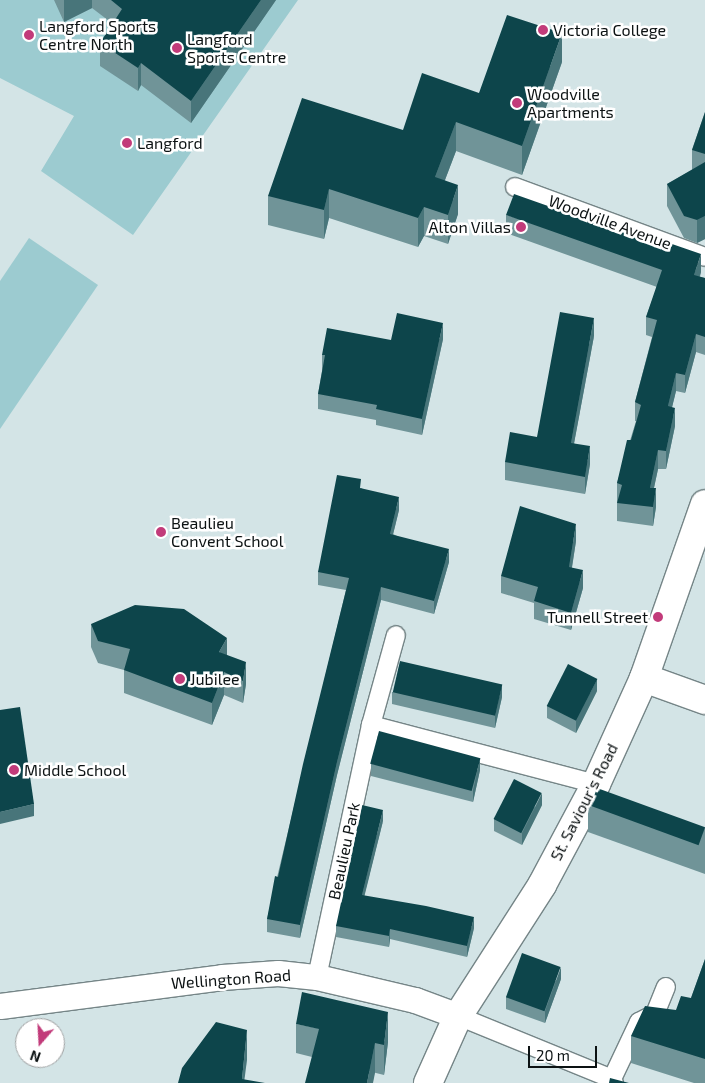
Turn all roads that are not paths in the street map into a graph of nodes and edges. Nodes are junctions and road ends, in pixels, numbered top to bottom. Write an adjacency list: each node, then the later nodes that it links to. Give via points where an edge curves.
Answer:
1 (515, 187): 2 (street, Woodville Avenue)
2 (705, 257)
3 (705, 504): 4 (main road, St. Saviour's Road)
4 (698, 545): 6 (main road, St. Saviour's Road)
5 (396, 636): 8 (street, Beaulieu Park)
6 (644, 678): 7 (main road); 9 (main road, St. Saviour's Road)
7 (705, 700)
8 (371, 725): 9 (street); 10 (street, Beaulieu Park)
9 (596, 784): 13 (main road, St. Saviour's Road, via 542,885)
10 (317, 976): 12 (main road, Wellington Road, via 278,973 222,977); 13 (main road, Wellington Road, via 415,1000)
11 (666, 987): 14 (street, via 655,1014 639,1022)
12 (0, 1006)
13 (458, 1016): 14 (street); 15 (main road, St. Saviour's Road)
14 (613, 1081)
15 (428, 1083)

